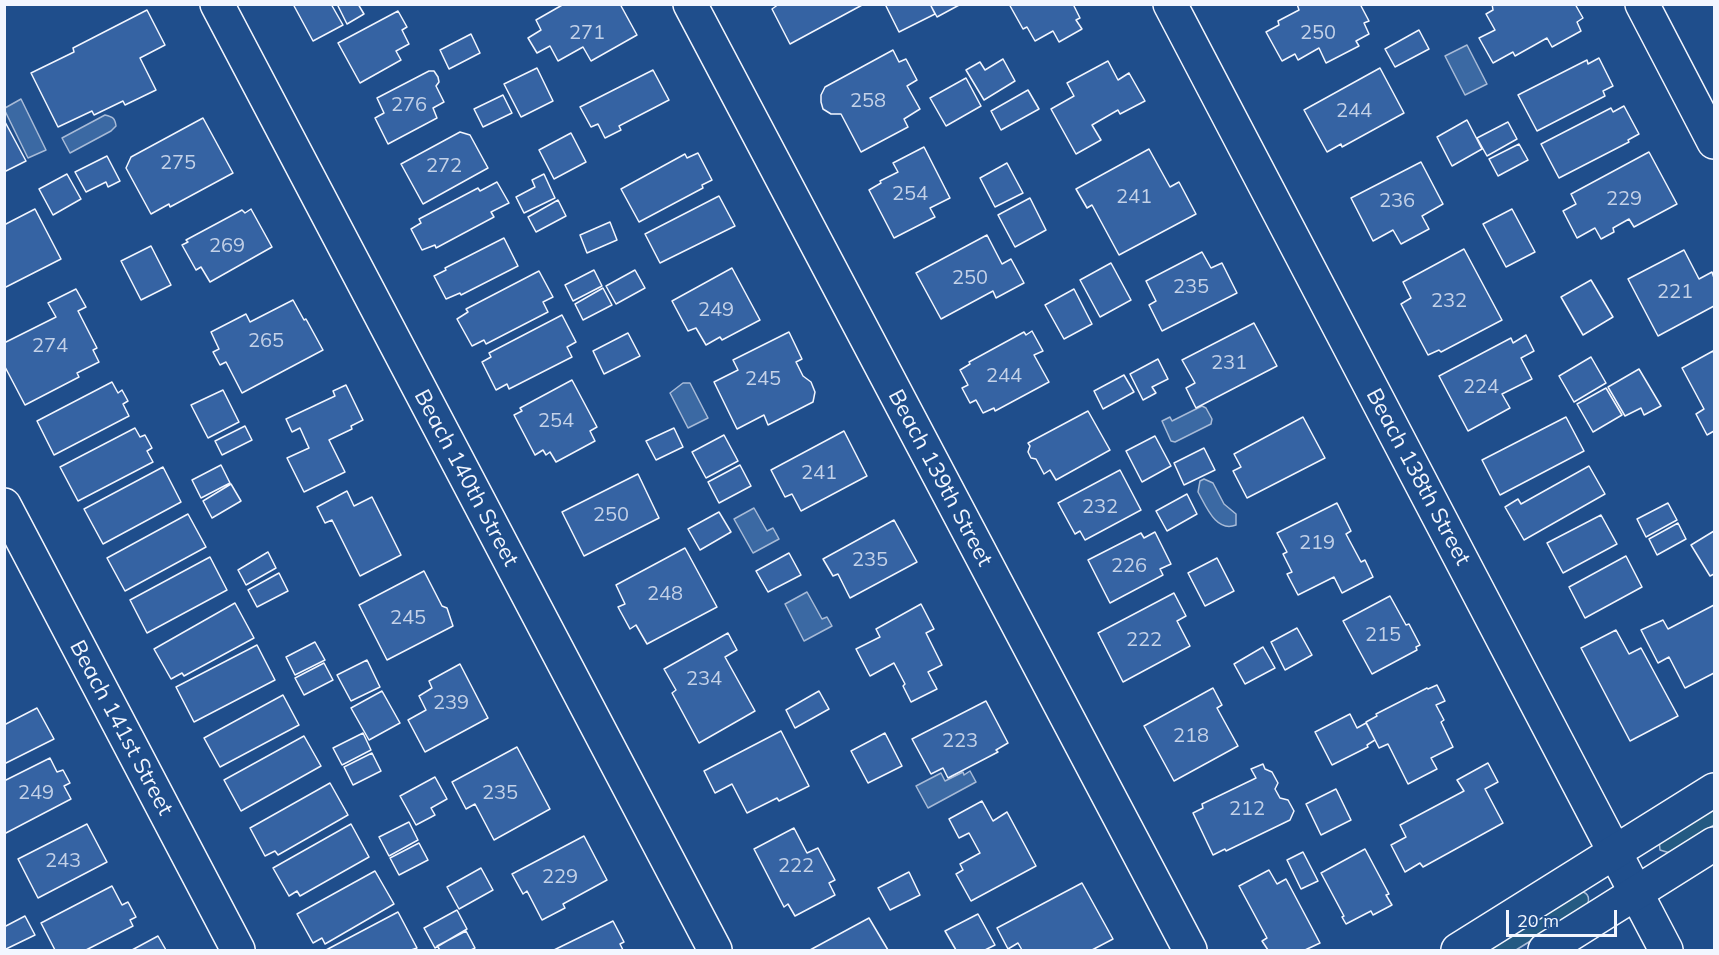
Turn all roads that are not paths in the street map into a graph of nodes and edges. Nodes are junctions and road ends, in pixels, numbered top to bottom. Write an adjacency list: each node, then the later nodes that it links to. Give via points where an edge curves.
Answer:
1 (217, 4): 12 (street, Beach 140th Street)
2 (690, 4): 13 (street, Beach 139th Street)
3 (1170, 4): 9 (street, Beach 138th Street)
4 (1642, 4): 5 (street)
5 (1714, 142)
6 (4, 505): 11 (street, Beach 141st Street)
7 (1714, 790): 9 (street)
8 (1714, 844): 10 (street)
9 (1616, 853): 10 (street, Beach 138th Street); 14 (street)
10 (1637, 893): 15 (street); 16 (street, Beach 138th Street)
11 (238, 951)
12 (715, 951)
13 (1190, 951)
14 (1458, 951)
15 (1545, 951)
16 (1666, 951)

